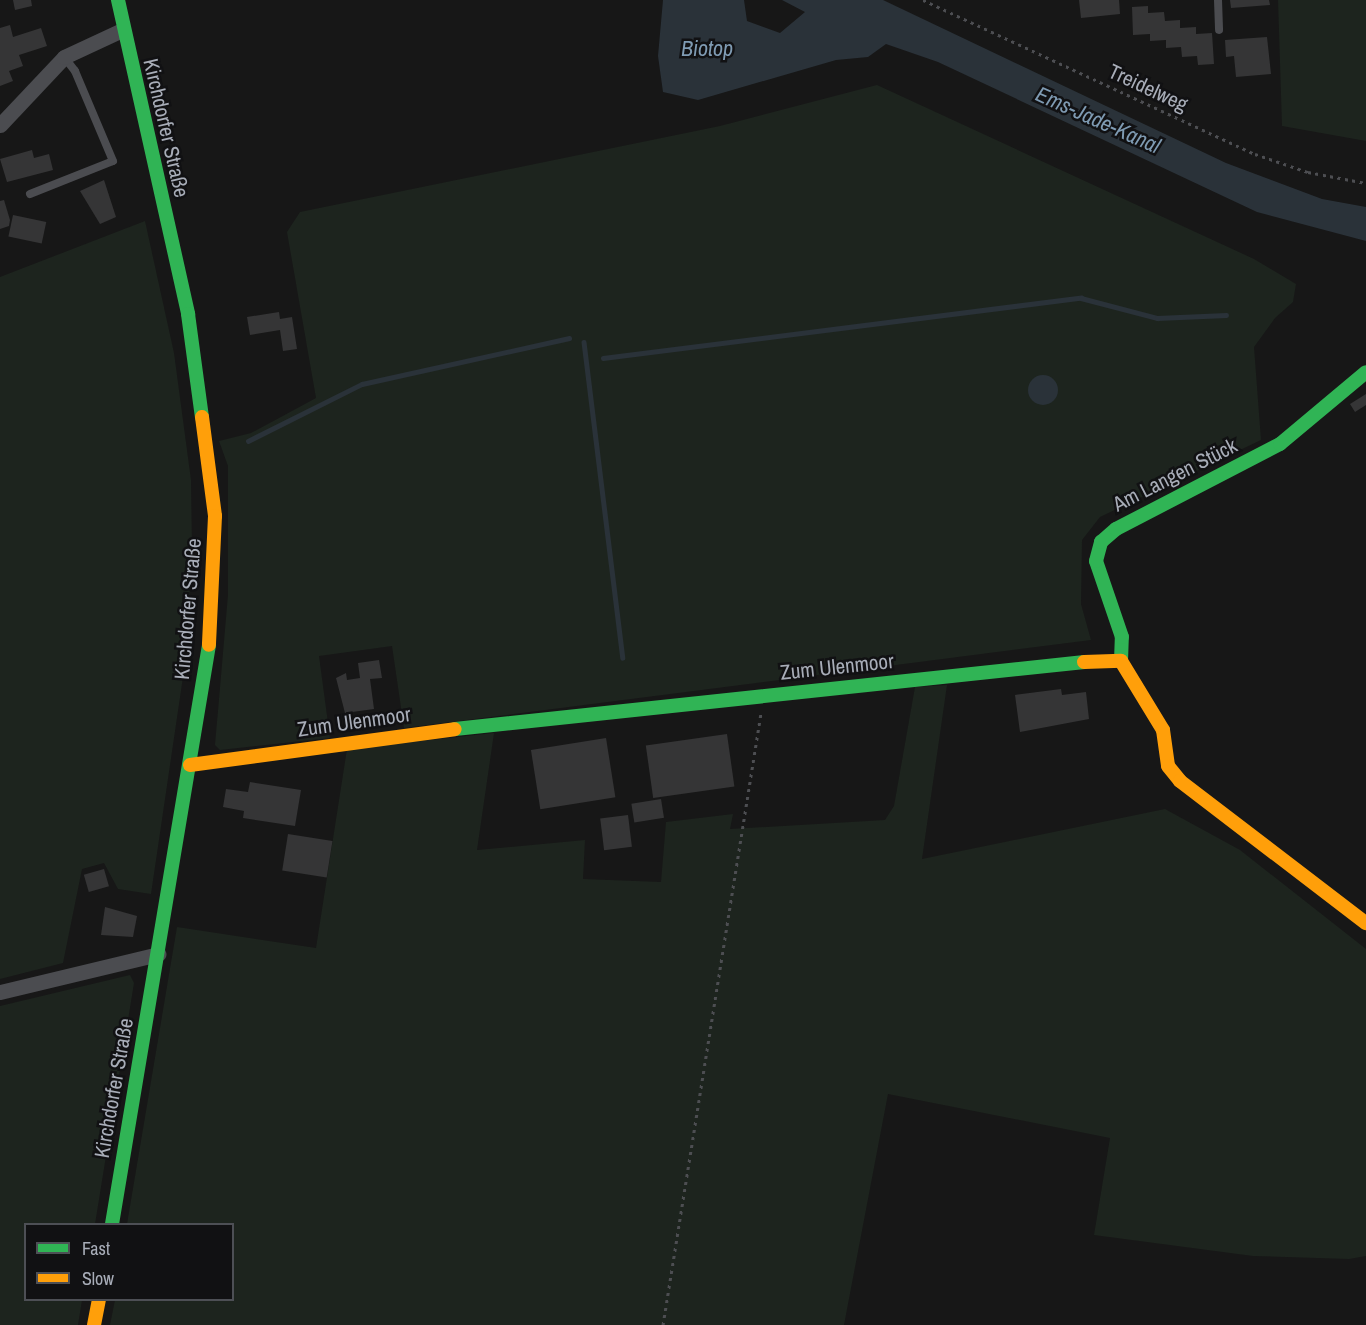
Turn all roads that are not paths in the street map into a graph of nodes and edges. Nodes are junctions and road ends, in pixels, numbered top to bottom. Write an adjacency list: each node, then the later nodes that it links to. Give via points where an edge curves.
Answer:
1 (118, 0): 3 (street, Kirchdorfer Straße)
2 (1218, 0): 4 (lane)
3 (122, 30): 5 (street); 10 (street, Kirchdorfer Straße, via 188,314 211,461 216,516 214,585)
4 (1219, 30)
5 (64, 57): 6 (street); 7 (lane, via 75,71 113,161)
6 (0, 125)
7 (30, 194)
8 (1366, 372): 9 (street, Am Langen Stück, via 1280,444 1116,529 1101,542 1096,561 1122,636)
9 (1121, 661): 10 (street, Zum Ulenmoor, via 1095,658 412,734); 11 (street, via 1163,730 1168,766 1179,781)
10 (190, 765): 12 (street, Kirchdorfer Straße)
11 (1366, 923)
12 (158, 954): 13 (street); 14 (street, Kirchdorfer Straße)
13 (0, 992)
14 (112, 1223)
15 (99, 1301): 16 (street)
16 (94, 1325)

